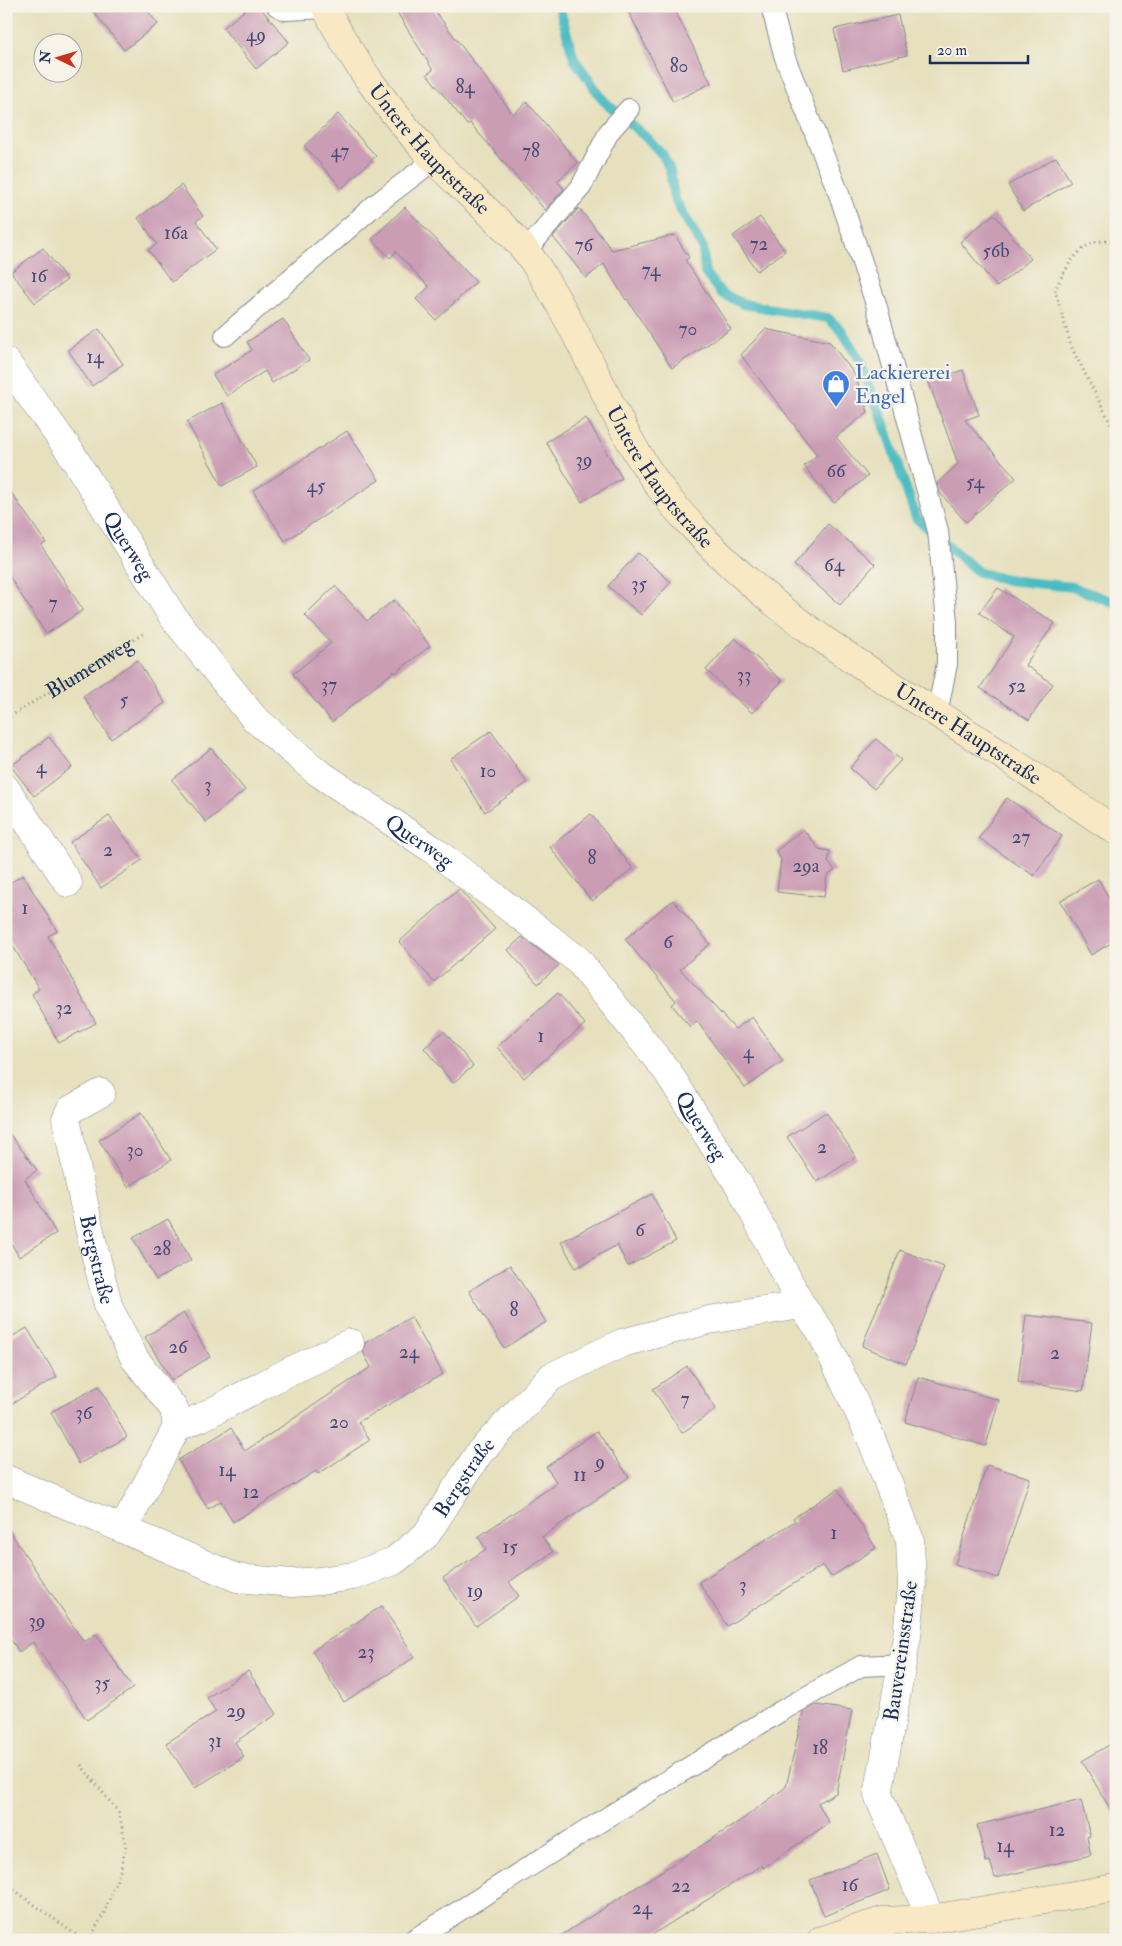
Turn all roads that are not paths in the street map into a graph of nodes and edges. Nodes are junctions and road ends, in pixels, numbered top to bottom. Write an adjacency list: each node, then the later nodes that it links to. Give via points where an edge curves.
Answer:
1 (277, 6): 3 (lane, via 286,10)
2 (771, 6): 9 (lane, via 785,58 839,194 876,304 938,531 947,664)
3 (325, 7): 5 (street, Untere Hauptstraße, via 369,79)
4 (629, 109): 6 (lane, via 610,132 581,187)
5 (434, 160): 6 (street, Untere Hauptstraße); 7 (lane, via 375,205)
6 (526, 251): 9 (street, Untere Hauptstraße, via 582,344 630,443 667,498 723,559 792,618 863,668)
7 (225, 336)
8 (6, 362): 14 (street, Querweg, via 69,450 172,617 254,718 316,771 432,849 578,960 667,1071 742,1190)
9 (938, 713): 11 (street, Untere Hauptstraße)
10 (6, 789): 12 (street)
11 (1116, 831)
12 (68, 883)
13 (101, 1093): 17 (street, Bergstraße, via 70,1110 66,1119 90,1232 109,1308 135,1359 174,1409)
14 (801, 1305): 15 (street, Querweg); 19 (street, Bergstraße, via 708,1320 622,1343 550,1377 479,1452 426,1535 394,1561 353,1576 292,1583 237,1578)
15 (820, 1330): 20 (street, Bauvereinsstraße, via 871,1438 910,1540 912,1587)
16 (350, 1343): 17 (street)
17 (177, 1427): 19 (street)
18 (6, 1478): 19 (street, Bergstraße)
19 (123, 1529)
20 (903, 1664): 22 (street, Bauvereinsstraße, via 878,1795); 23 (lane, via 861,1666 789,1706)
21 (1116, 1888): 22 (street)
22 (931, 1919): 24 (street, via 882,1921)
23 (413, 1940)
24 (821, 1940)

